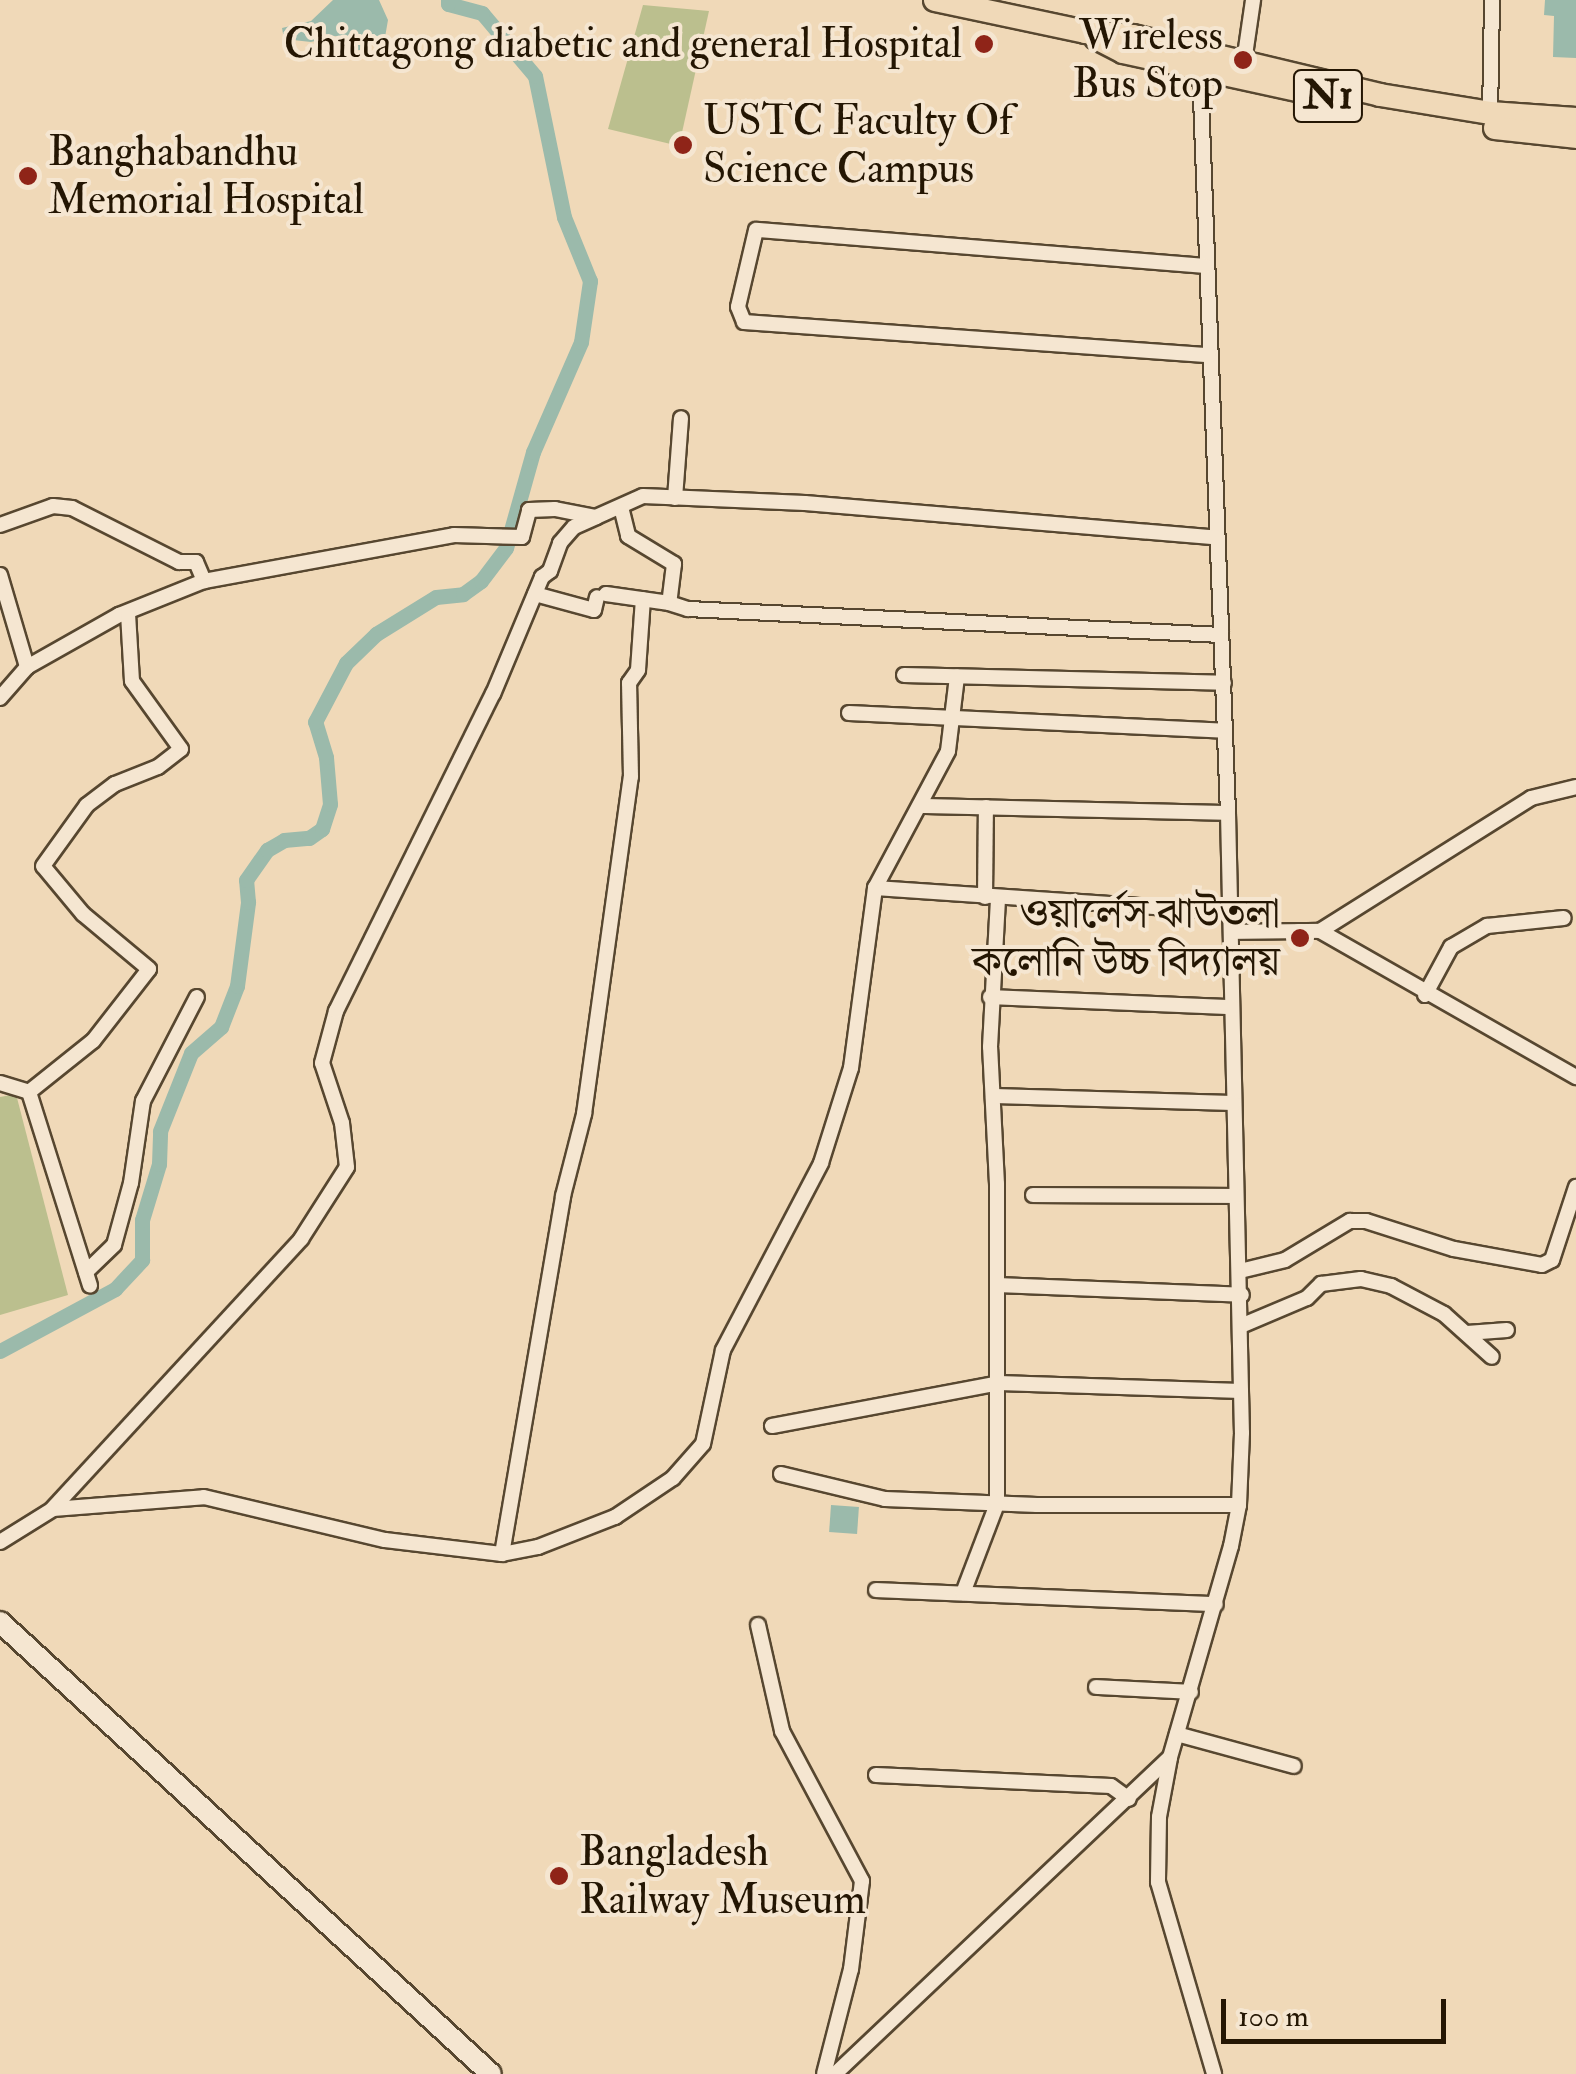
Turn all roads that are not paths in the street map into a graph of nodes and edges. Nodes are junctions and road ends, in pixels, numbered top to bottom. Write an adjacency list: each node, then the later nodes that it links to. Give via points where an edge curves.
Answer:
1 (935, 0): 4 (highway, N1)
2 (1252, 0): 5 (street)
3 (1492, 0): 8 (street)
4 (1085, 32): 5 (highway, N1); 6 (highway, N1, via 1123,52)
5 (1244, 62): 8 (highway, N1)
6 (1200, 72): 8 (highway, N1, via 1437,120); 10 (street)
7 (1576, 119): 8 (highway, N1)
8 (1491, 120): 9 (highway, N1)
9 (1576, 136)
10 (1205, 266): 11 (street); 11 (street, via 756,230 738,307 744,322)
11 (1209, 355): 17 (street)
12 (681, 418): 13 (street)
13 (675, 498): 14 (street, via 643,496); 17 (street)
14 (620, 507): 15 (street); 22 (street, via 628,536 674,564)
15 (596, 517): 19 (street, via 529,510 522,538 454,535); 20 (street, via 567,535)
16 (0, 524): 19 (street, via 54,506 72,508 179,562 196,562)
17 (1218, 538): 24 (street)
18 (0, 575): 25 (street)
19 (204, 581): 23 (street)
20 (535, 594): 21 (street, via 594,610 601,596); 68 (street, via 336,1012 322,1063 342,1124 347,1167 301,1239)
21 (642, 599): 22 (street); 70 (street, via 638,670 630,683 631,777 584,1114 563,1196)
22 (669, 603): 24 (street, via 708,611)
23 (128, 613): 25 (street); 49 (street, via 132,681 181,749 87,806 43,866 83,914 149,970 93,1041)
24 (1221, 635): 28 (street)
25 (27, 668): 29 (street)
26 (904, 675): 27 (street)
27 (956, 677): 28 (street); 31 (street)
28 (1224, 683): 32 (street)
29 (0, 698)
30 (849, 713): 31 (street)
31 (955, 717): 32 (street); 34 (street, via 948,750)
32 (1225, 731): 36 (street)
33 (1576, 787): 41 (street, via 1531,798)
34 (921, 806): 35 (street); 37 (street)
35 (986, 807): 36 (street); 38 (street)
36 (1228, 813): 39 (street)
37 (875, 888): 38 (street); 70 (street, via 851,1068 820,1163 723,1350 703,1444 673,1478 615,1517)
38 (991, 898): 39 (street); 45 (street)
39 (1231, 912): 42 (street)
40 (1564, 918): 43 (street, via 1486,926 1451,947)
41 (1320, 931): 42 (street); 43 (street, via 1369,954)
42 (1232, 932): 46 (street)
43 (1425, 994): 47 (street)
44 (197, 997): 49 (street, via 143,1101 114,1245 88,1279)
45 (990, 998): 46 (street); 50 (street)
46 (1232, 1007): 51 (street)
47 (1576, 1077)
48 (0, 1082): 49 (street)
49 (29, 1092)
50 (993, 1096): 51 (street); 56 (street)
51 (1234, 1102): 54 (street)
52 (1576, 1187): 55 (street, via 1552,1260 1542,1265 1350,1220 1284,1260)
53 (1033, 1195): 54 (street)
54 (1236, 1196): 55 (street)
55 (1240, 1272): 57 (street)
56 (997, 1285): 57 (street); 62 (street)
57 (1242, 1295): 58 (street)
58 (1243, 1326): 60 (street, via 1308,1298 1322,1284 1361,1279 1391,1286); 63 (street)
59 (1507, 1330): 60 (street)
60 (1467, 1333): 61 (street)
61 (1492, 1357)
62 (999, 1383): 63 (street); 64 (street); 66 (street)
63 (1241, 1390): 67 (street)
64 (772, 1426)
65 (781, 1474): 66 (street, via 885,1499)
66 (997, 1504): 67 (street); 72 (street)
67 (1239, 1505): 73 (street)
68 (53, 1509): 69 (street); 70 (street, via 204,1497 385,1540)
69 (0, 1542)
70 (502, 1554)
71 (876, 1590): 72 (street)
72 (962, 1592): 73 (street)
73 (1216, 1604): 77 (street)
74 (0, 1622): 86 (main road)
75 (758, 1625): 87 (street, via 782,1731 862,1881 851,1969)
76 (1096, 1687): 77 (street)
77 (1191, 1692): 78 (street)
78 (1177, 1734): 79 (street); 80 (street)
79 (1170, 1758): 82 (street); 83 (street)
80 (1294, 1766)
81 (876, 1775): 84 (street)
82 (1145, 1782): 83 (street); 84 (street); 85 (street)
83 (1165, 1783): 89 (street, via 1158,1882)
84 (1111, 1786): 85 (street)
85 (1129, 1798): 88 (street)
86 (491, 2074)
87 (824, 2074)
88 (835, 2074)
89 (1214, 2074)

